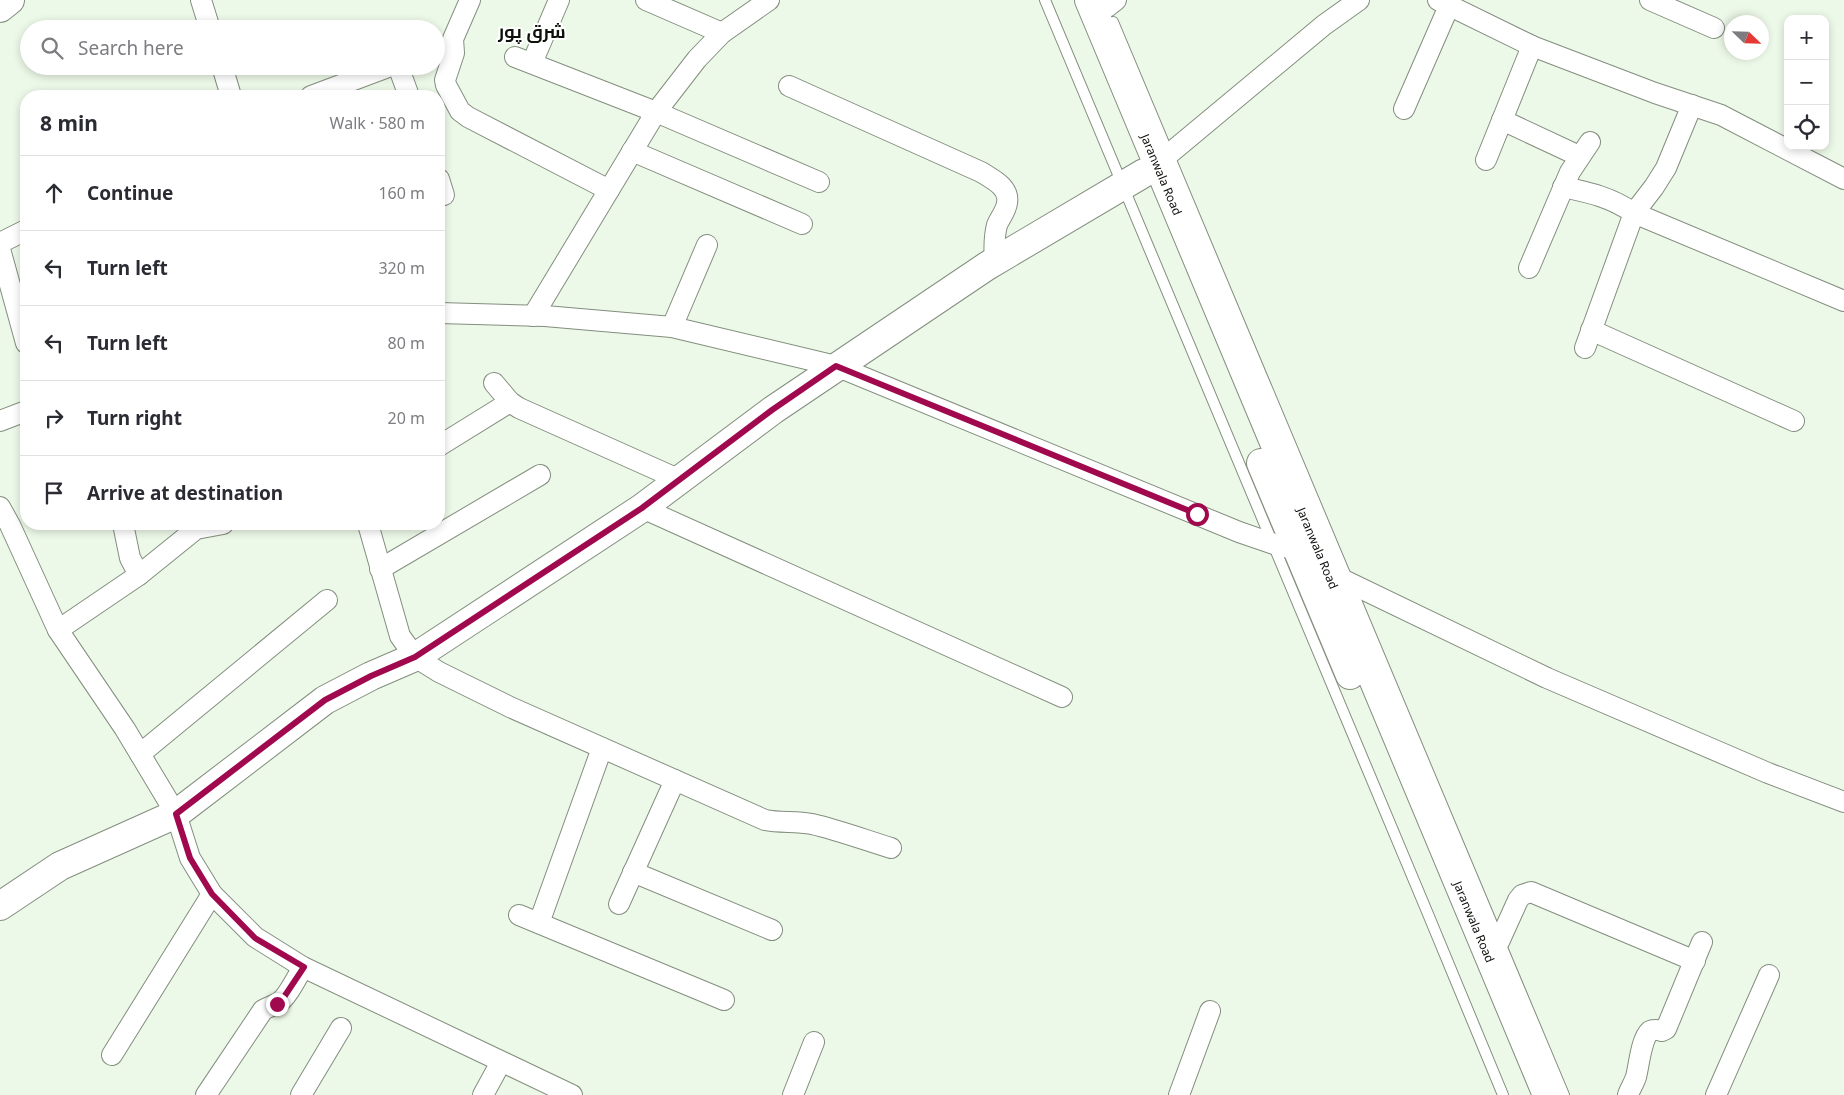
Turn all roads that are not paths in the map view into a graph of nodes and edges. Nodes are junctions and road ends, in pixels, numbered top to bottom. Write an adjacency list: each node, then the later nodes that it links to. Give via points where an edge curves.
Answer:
1 (10, 0): 13 (main road)
2 (201, 0): 14 (street)
3 (470, 0): 35 (street, via 452,39 454,53 445,80 460,111)
4 (559, 0): 27 (street, via 524,60)
5 (646, 0): 16 (street)
6 (769, 0): 16 (street)
7 (1045, 0): 31 (lane)
8 (1072, 0): 31 (main road, Jaranwala Road)
9 (1359, 0): 31 (street)
10 (1650, 0): 15 (street)
11 (1104, 2): 31 (main road, Jaranwala Road)
12 (1444, 3): 17 (street); 26 (street)
13 (0, 8)
14 (207, 20)
15 (1714, 28)
16 (722, 33): 27 (street)
17 (1532, 46): 25 (street); 28 (street)
18 (225, 75): 22 (street)
19 (367, 75): 23 (street)
20 (401, 75): 24 (street)
21 (789, 86): 42 (street, via 981,172 1000,185 1007,194 1007,203 997,225)
22 (229, 90)
23 (327, 90)
24 (407, 90)
25 (1692, 105): 32 (street, via 1720,115); 36 (street, via 1666,168)
26 (1404, 109)
27 (656, 112): 29 (street); 33 (street)
28 (1502, 120): 30 (street); 34 (street, via 1585,149)
29 (632, 151): 35 (street); 37 (street)
30 (1486, 160)
31 (1149, 169): 42 (main road); 63 (main road, Jaranwala Road); 66 (main road, Jaranwala Road)
32 (1844, 179)
33 (820, 182)
34 (1563, 187): 36 (street, via 1619,202); 43 (street)
35 (609, 190): 46 (street)
36 (1634, 213): 44 (street); 53 (street, via 1588,339)
37 (802, 224)
38 (20, 233): 39 (street)
39 (0, 243)
40 (707, 245): 48 (street)
41 (0, 249): 47 (street)
42 (995, 261): 49 (main road)
43 (1529, 268)
44 (1844, 301)
45 (445, 313): 46 (street)
46 (533, 316): 48 (street)
47 (20, 321)
48 (672, 327): 49 (street)
49 (836, 366): 57 (main road); 63 (street, via 1239,532)
50 (494, 383): 51 (street)
51 (510, 402): 55 (street); 57 (street)
52 (20, 413): 54 (street)
53 (1794, 420)
54 (0, 421)
55 (445, 442)
56 (540, 475): 64 (street)
57 (680, 480): 59 (main road)
58 (0, 507): 68 (street)
59 (642, 508): 69 (main road); 70 (street)
60 (124, 530): 65 (street, via 130,558)
61 (195, 530): 65 (street)
62 (370, 530): 64 (street)
63 (1285, 547): 101 (lane); 102 (main road, Jaranwala Road, via 1486,993)
64 (380, 569): 69 (street, via 400,636)
65 (139, 575): 68 (street)
66 (1338, 577): 74 (street, via 1547,678 1768,773); 84 (lane); 103 (main road, Jaranwala Road)
67 (327, 600): 72 (street)
68 (58, 630): 72 (street)
69 (415, 657): 71 (street, via 510,707); 75 (main road, via 325,700)
70 (1062, 697)
71 (602, 748): 73 (street); 82 (street)
72 (140, 754): 75 (street)
73 (675, 780): 76 (street, via 765,820 814,825); 77 (street)
74 (1844, 802)
75 (176, 814): 78 (street, via 190,858); 80 (main road, via 60,866)
76 (891, 848)
77 (633, 872): 79 (street); 83 (street)
78 (212, 894): 87 (street, via 255,938); 93 (street)
79 (619, 904)
80 (0, 906)
81 (519, 915): 82 (street)
82 (539, 923): 89 (street)
83 (772, 930)
84 (1499, 942): 86 (street, via 1518,900 1531,892); 104 (lane)
85 (1702, 942): 86 (street)
86 (1695, 960): 105 (street, via 1666,1029 1650,1031 1648,1035)
87 (304, 967): 94 (street); 96 (street, via 284,997 263,1010)
88 (1769, 975): 106 (street)
89 (724, 1000)
90 (1210, 1011): 100 (street)
91 (342, 1028): 97 (street)
92 (814, 1042): 99 (street)
93 (112, 1055)
94 (501, 1062): 95 (street); 98 (street)
95 (569, 1094)
96 (206, 1095)
97 (301, 1095)
98 (483, 1095)
99 (793, 1095)
100 (1179, 1095)
101 (1502, 1095)
102 (1528, 1095)
103 (1548, 1095)
104 (1564, 1095)
105 (1628, 1095)
106 (1716, 1095)

